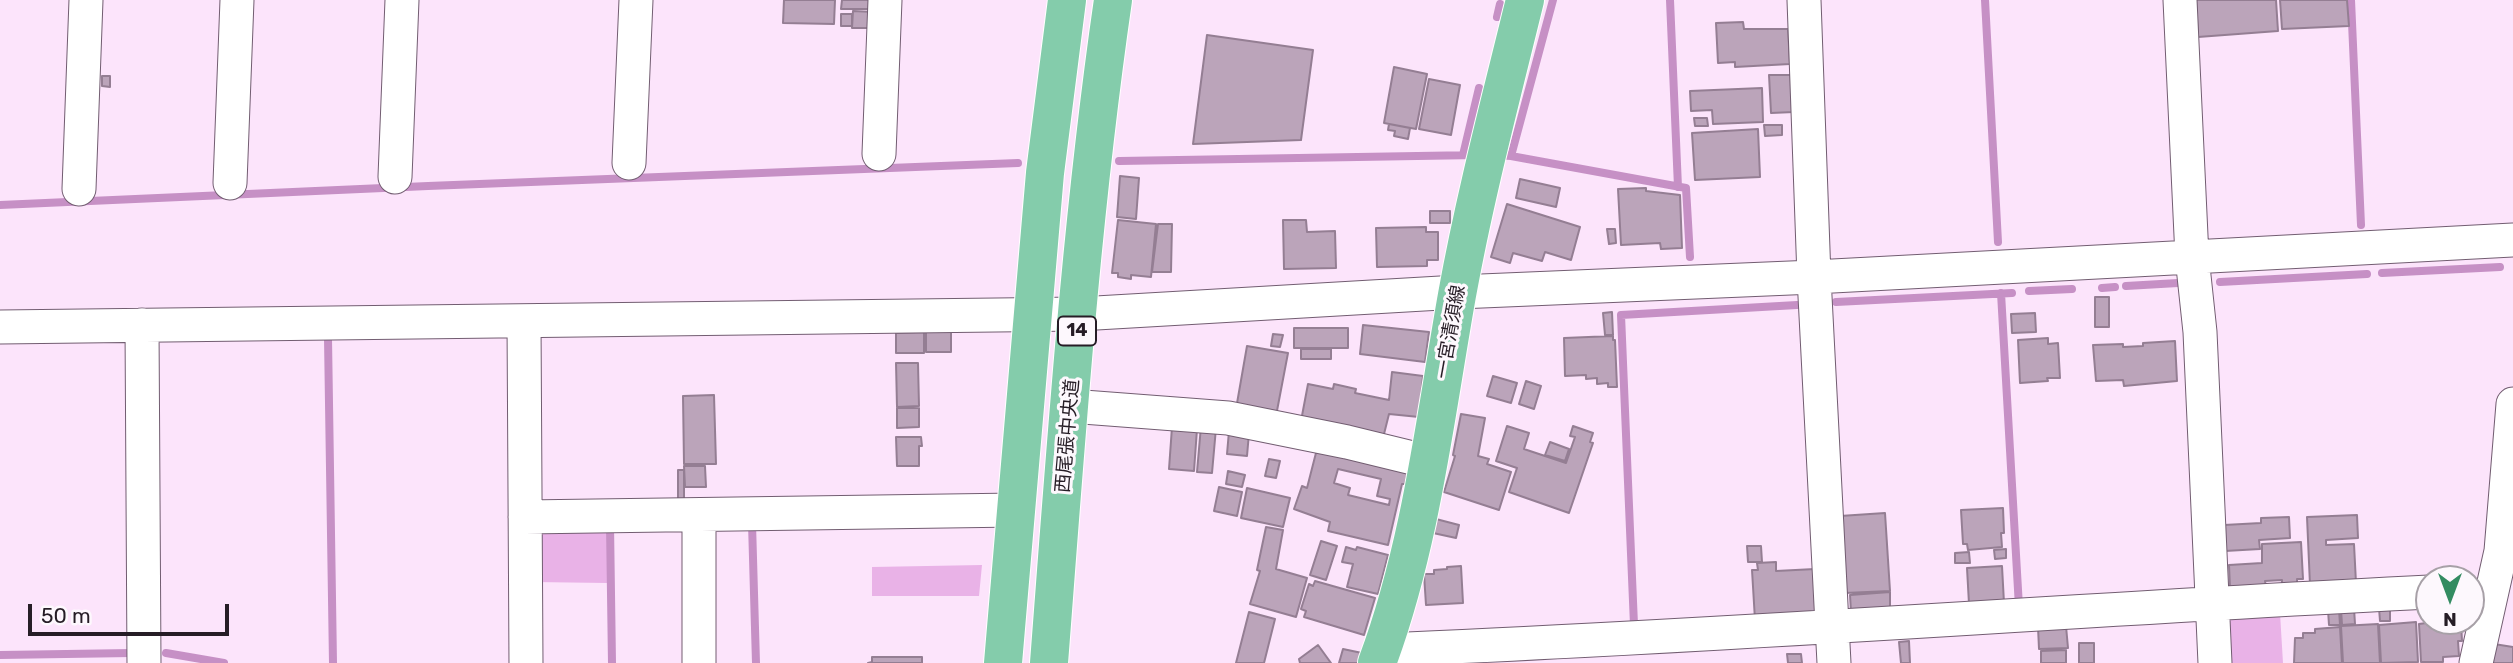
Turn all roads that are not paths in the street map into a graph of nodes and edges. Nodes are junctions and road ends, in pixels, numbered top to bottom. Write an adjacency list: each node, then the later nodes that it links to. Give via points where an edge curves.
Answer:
1 (86, 0): 15 (street)
2 (237, 0): 14 (street)
3 (402, 0): 13 (street)
4 (636, 0): 12 (street)
5 (885, 0): 11 (street)
6 (1067, 0): 20 (main road, 14)
7 (1113, 0): 21 (main road, 西尾張中央道 / 14, via 1096,120)
8 (1525, 0): 19 (main road, 一宮清須線)
9 (1804, 0): 18 (street)
10 (2180, 0): 17 (street)
11 (879, 154)
12 (629, 163)
13 (395, 177)
14 (230, 183)
15 (79, 189)
16 (2513, 240): 17 (street)
17 (2192, 257): 18 (street); 33 (street)
18 (1814, 278): 19 (street); 34 (street)
19 (1458, 292): 21 (street); 27 (main road, 一宮清須線)
20 (1031, 314): 21 (street); 22 (street); 28 (main road, 14)
21 (1079, 314): 26 (main road, 西尾張中央道 / 14)
22 (524, 321): 23 (street); 30 (street)
23 (142, 325): 24 (street); 37 (street)
24 (0, 327)
25 (2513, 404): 31 (street, via 2501,551)
26 (1070, 405): 27 (street, via 1228,418); 41 (main road, 西尾張中央道 / 14)
27 (1429, 462): 36 (main road, 一宮清須線, via 1414,535)
28 (1017, 510): 29 (street); 40 (main road, 14)
29 (699, 515): 30 (street); 39 (street)
30 (525, 517): 38 (street)
31 (2493, 591): 44 (street)
32 (2415, 593): 33 (street)
33 (2213, 603): 34 (street); 43 (street)
34 (1832, 628): 35 (street); 42 (street)
35 (1527, 653): 36 (street)
36 (1379, 656)
37 (144, 663)
38 (526, 663)
39 (699, 663)
40 (1003, 663)
41 (1049, 663)
42 (1834, 663)
43 (2215, 663)
44 (2476, 663)

